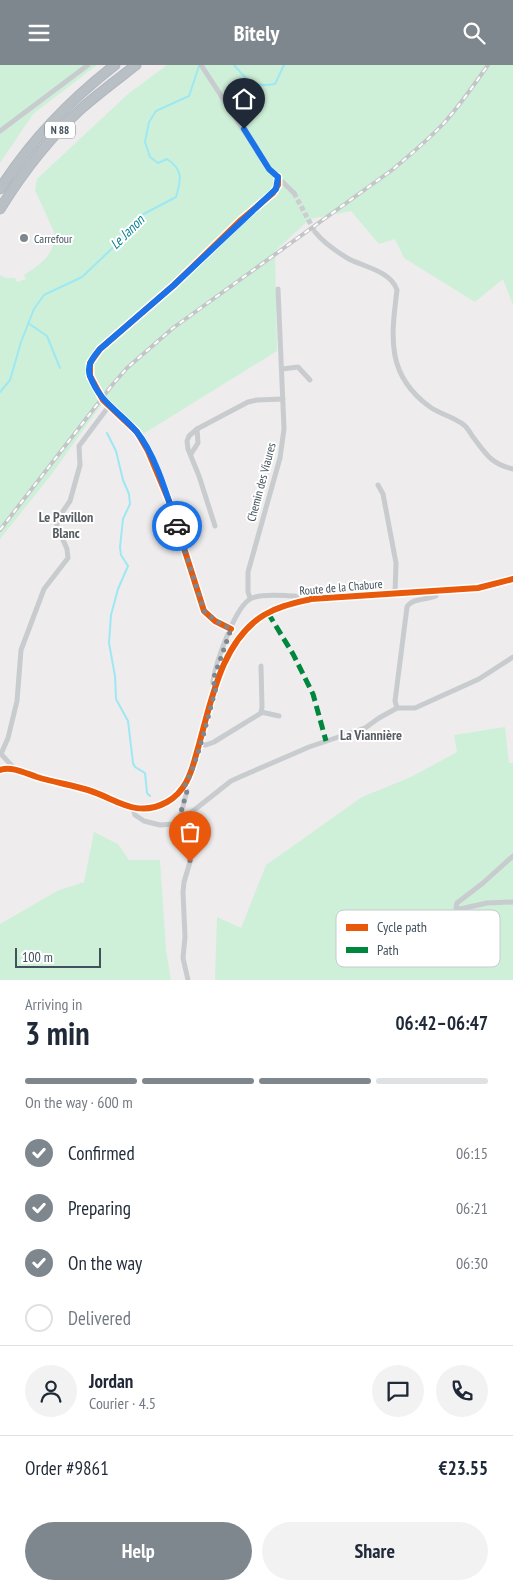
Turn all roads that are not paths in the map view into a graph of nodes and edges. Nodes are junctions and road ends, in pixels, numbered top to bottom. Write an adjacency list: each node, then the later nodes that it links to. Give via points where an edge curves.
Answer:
1 (88, 65): 5 (street)
2 (115, 65): 7 (highway, N 88, via 59,114 29,148)
3 (136, 65): 9 (highway, N 88, via 83,107 52,138)
4 (202, 67): 6 (street, via 262,159)
5 (0, 131)
6 (278, 177): 8 (street); 15 (street, bridge, via 273,193 95,354 90,363 90,376)
7 (0, 189)
8 (294, 193)
9 (0, 209)
10 (315, 232): 18 (street, via 339,253 383,274 395,285 393,348 405,380 429,406 464,425 494,463)
11 (278, 289): 12 (street, Chemin des Viaures)
12 (282, 369): 13 (street, via 298,367); 14 (street, Chemin des Viaures)
13 (310, 380)
14 (283, 399): 16 (street, via 251,401); 24 (street, Chemin des Viaures, via 280,458 248,572)
15 (109, 406): 26 (street, via 137,432 148,451 169,501 204,611); 34 (street, via 79,446 80,469 70,501 56,523 68,558 44,589 21,649 19,693 8,738)
16 (197, 429): 17 (street, via 198,443); 17 (street, via 187,441)
17 (190, 454): 20 (street)
18 (513, 469)
19 (378, 485): 23 (street, via 383,494 396,563)
20 (215, 526)
21 (513, 579): 22 (main road, Route de la Chabure, via 478,588)
22 (436, 591): 23 (main road, Route de la Chabure); 30 (street, via 436,596 413,601 407,607)
23 (395, 594): 25 (main road, Route de la Chabure)
24 (250, 598): 25 (street, via 295,596); 26 (street, via 241,607)
25 (300, 602): 29 (main road, Route de la Chabure, via 265,615 248,627 226,660)
26 (231, 629): 29 (street, via 214,677 213,683)
27 (513, 657): 30 (street, via 479,679 415,708)
28 (261, 666): 31 (street)
29 (217, 685): 33 (main road, Route de la Chabure)
30 (396, 708): 39 (street, via 365,728 309,747 231,781)
31 (261, 712): 32 (street); 33 (street, via 214,742)
32 (279, 716)
33 (200, 744): 37 (main road, Route de la Chabure)
34 (0, 754): 35 (street)
35 (12, 769): 36 (main road, Route de la Chabure); 38 (main road, Route de la Chabure, via 93,791)
36 (0, 771)
37 (184, 787): 38 (main road, Route de la Chabure, via 156,807); 39 (street, via 187,791)
38 (133, 808): 39 (street, via 135,815 150,823 166,825)
39 (178, 822): 42 (street, via 191,855 183,892 183,958)
40 (513, 856): 41 (street, via 457,903 456,908)
41 (513, 902)
42 (188, 980)

